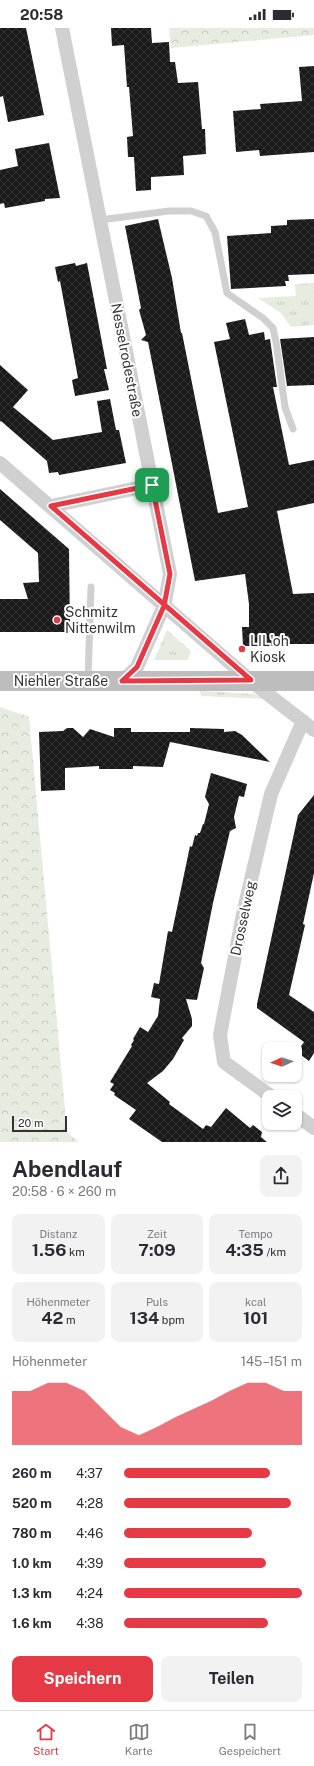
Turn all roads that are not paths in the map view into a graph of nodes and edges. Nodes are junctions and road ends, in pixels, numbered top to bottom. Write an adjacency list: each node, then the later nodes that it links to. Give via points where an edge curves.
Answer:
1 (62, 28): 2 (street, Nesselrodestraße)
2 (100, 220): 3 (lane, via 169,211 191,211 206,216 215,232 226,293 263,318 273,328 285,407); 5 (street, Nesselrodestraße)
3 (293, 429)
4 (0, 463): 6 (street)
5 (152, 485): 6 (street); 8 (street, Nesselrodestraße, via 170,574)
6 (51, 506): 8 (street)
7 (91, 587): 11 (lane)
8 (164, 606): 10 (street); 12 (street, Nesselrodestraße, via 137,667)
9 (0, 680): 11 (street, Niehler Straße)
10 (251, 680): 12 (street, Niehler Straße); 13 (street, Niehler Straße); 14 (street)
11 (88, 681): 12 (street, Niehler Straße)
12 (122, 681)
13 (314, 681)
14 (303, 721): 15 (street); 16 (street, Drosselweg, via 271,794 243,914 220,1035 224,1062)
15 (314, 730)
16 (262, 1090)
17 (302, 1119): 18 (street)
18 (314, 1128)

